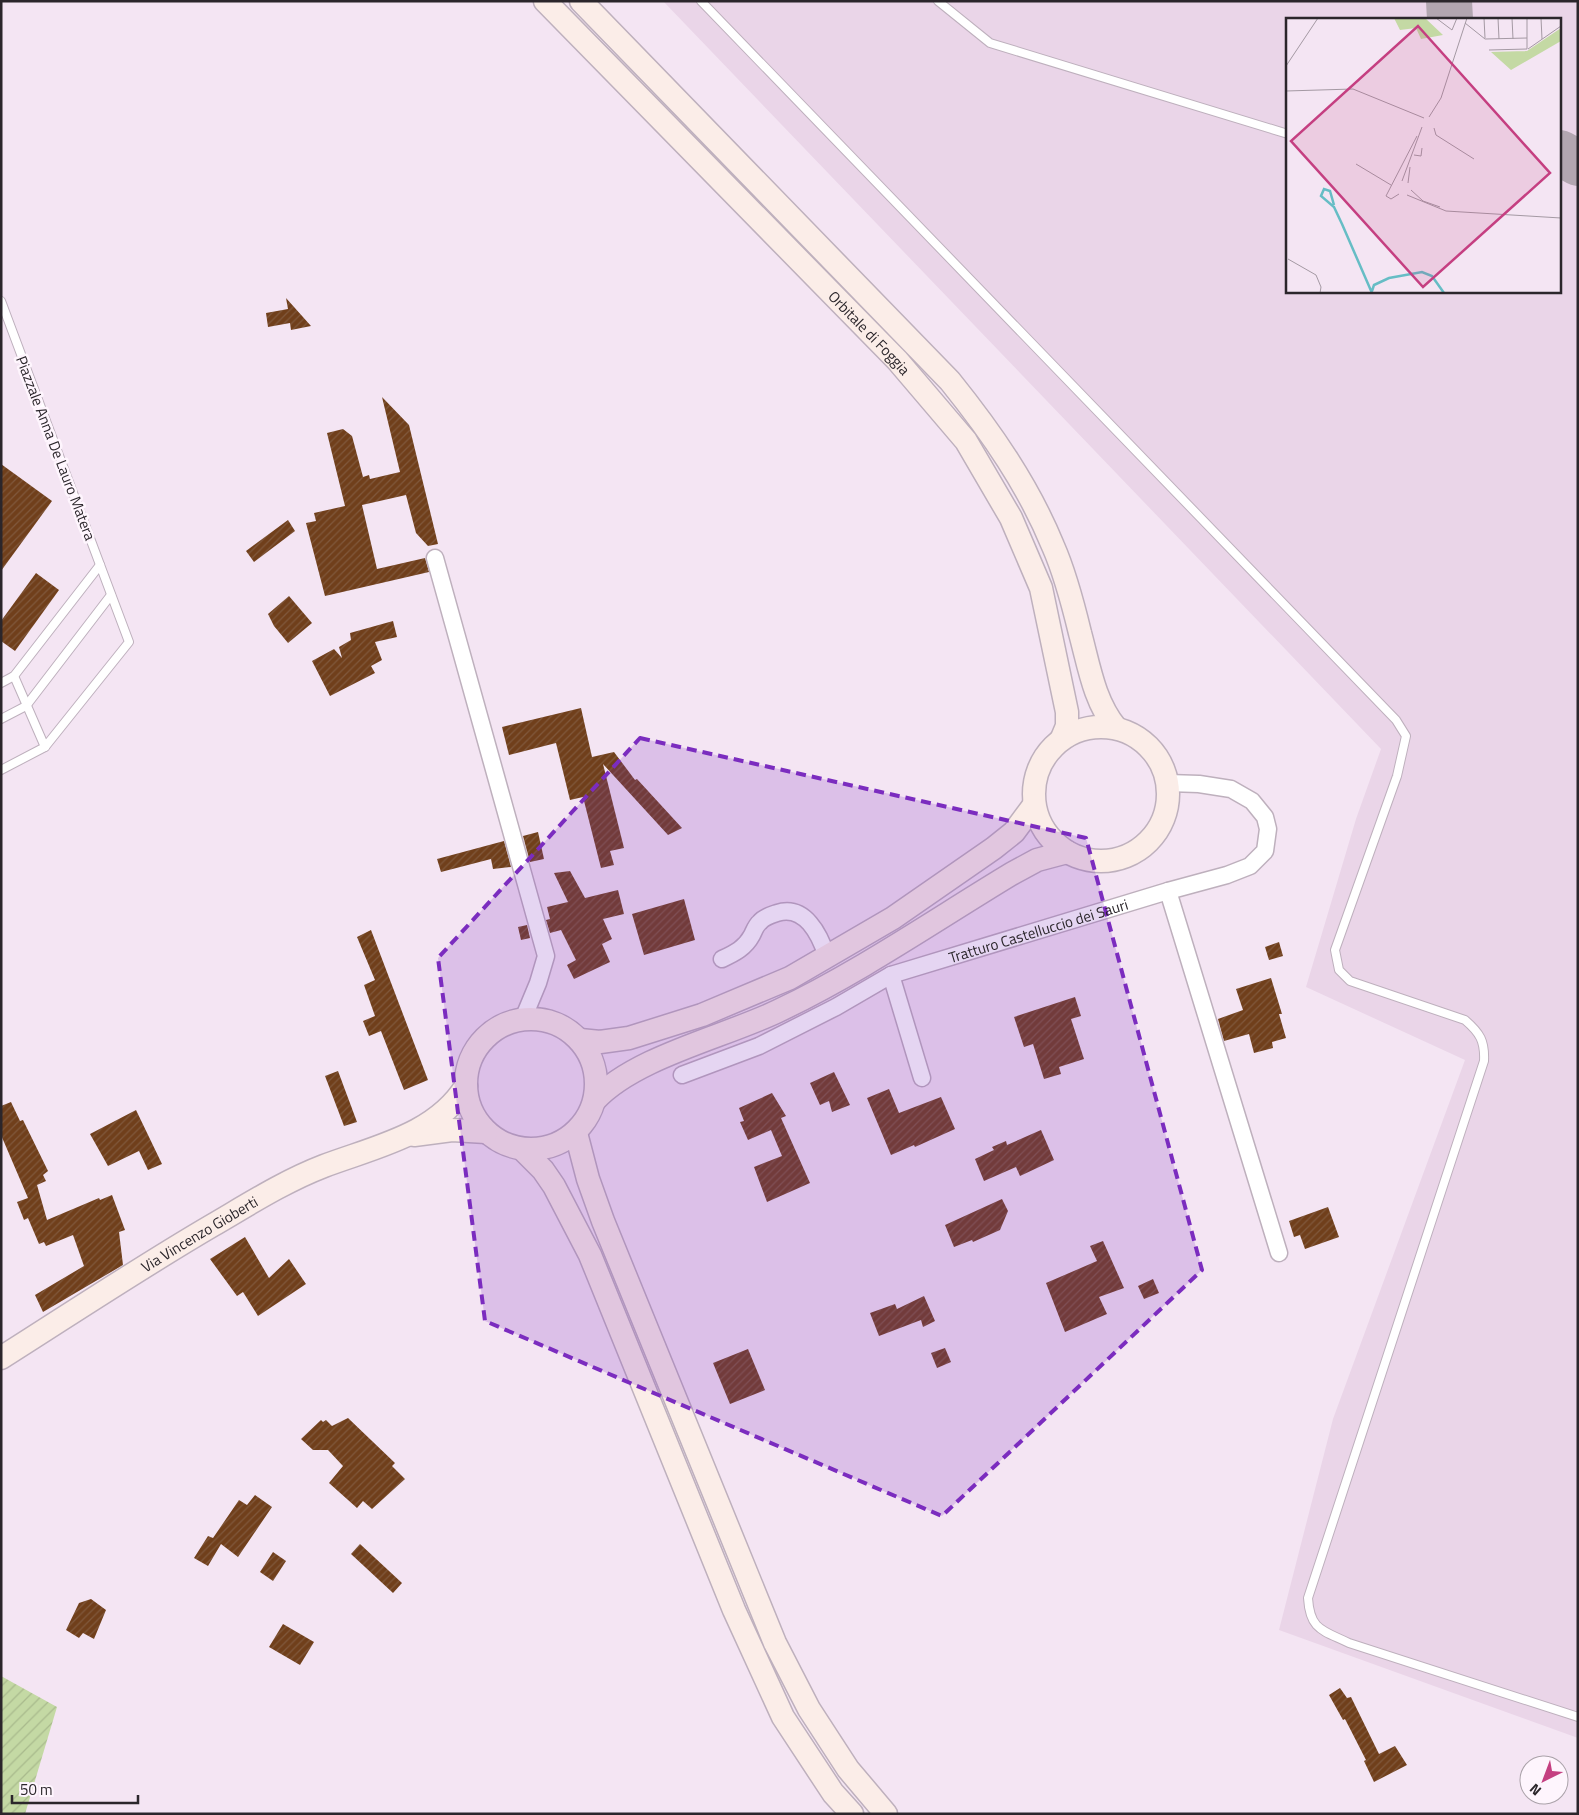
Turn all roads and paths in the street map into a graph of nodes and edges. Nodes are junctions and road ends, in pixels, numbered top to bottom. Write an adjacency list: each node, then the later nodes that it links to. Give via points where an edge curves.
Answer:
1 (545, 1): 15 (main road, Orbitale di Foggia, via 897,360 966,441 1011,518 1041,588 1067,712 1067,726)
2 (581, 1): 14 (main road, Orbitale di Foggia, via 944,374 983,421 1018,474 1053,546 1076,614 1100,705)
3 (701, 1): 37 (lane, via 1389,712 1406,736 1397,776 1335,950 1339,970 1350,981 1465,1020 1479,1032 1485,1046 1484,1061 1308,1598 1309,1615 1320,1629 1348,1643)
4 (938, 1): 5 (lane, via 990,43)
5 (1286, 133)
6 (1, 301): 8 (lane, Piazzale Anna De Lauro Matera)
7 (435, 558): 25 (street, via 546,956)
8 (100, 565): 9 (lane, Piazzale Anna De Lauro Matera); 10 (lane)
9 (111, 595): 12 (lane); 16 (lane, Piazzale Anna De Lauro Matera, via 129,642)
10 (14, 676): 11 (lane); 12 (lane)
11 (1, 683)
12 (26, 706): 13 (lane); 16 (lane)
13 (1, 719)
14 (1116, 728): 15 (main road, via 1088,728); 18 (main road, via 1135,736 1150,748 1162,764)
15 (1062, 738): 19 (main road, via 1048,752 1038,770)
16 (44, 748): 17 (lane, Piazzale Anna De Lauro Matera)
17 (1, 770)
18 (1168, 784): 20 (main road, via 1161,825 1148,843 1130,855 1109,861 1088,860); 21 (street, Tratturo Castelluccio dei Sauri, via 1232,789 1252,801 1265,817 1268,829 1265,851 1250,866)
19 (1034, 805): 20 (main road, via 1042,826); 22 (main road, via 1014,832 994,848 893,918)
20 (1067, 852): 30 (main road, via 1037,860 1013,873 848,974 777,1012 639,1068 610,1084)
21 (1168, 891): 24 (street, Tratturo Castelluccio dei Sauri); 35 (street)
22 (827, 956): 23 (street, via 814,926 800,915 783,911 759,922 745,946); 26 (main road, via 790,978 702,1015 628,1038 600,1042)
23 (722, 959)
24 (891, 975): 27 (street, Tratturo Castelluccio dei Sauri, via 759,1046); 28 (street)
25 (523, 1019): 26 (main road, via 554,1022); 29 (main road, via 506,1023 483,1039 471,1058)
26 (580, 1040): 30 (main road, via 595,1068)
27 (682, 1075)
28 (922, 1078)
29 (466, 1086): 31 (main road, via 472,1111); 33 (main road, Via Vincenzo Gioberti, via 449,1108)
30 (595, 1100): 32 (main road, via 588,1117)
31 (486, 1132): 33 (main road, Via Vincenzo Gioberti, via 452,1130); 34 (main road, via 503,1143)
32 (576, 1132): 34 (main road, via 560,1144); 39 (main road, via 603,1222 775,1643 809,1708 848,1769)
33 (408, 1135): 36 (main road, Via Vincenzo Gioberti, via 282,1184)
34 (522, 1149): 38 (main road, via 554,1186 590,1255 734,1610 782,1717 833,1793)
35 (1280, 1253)
36 (1, 1358)
37 (1578, 1717)
38 (852, 1814)
39 (886, 1814)

